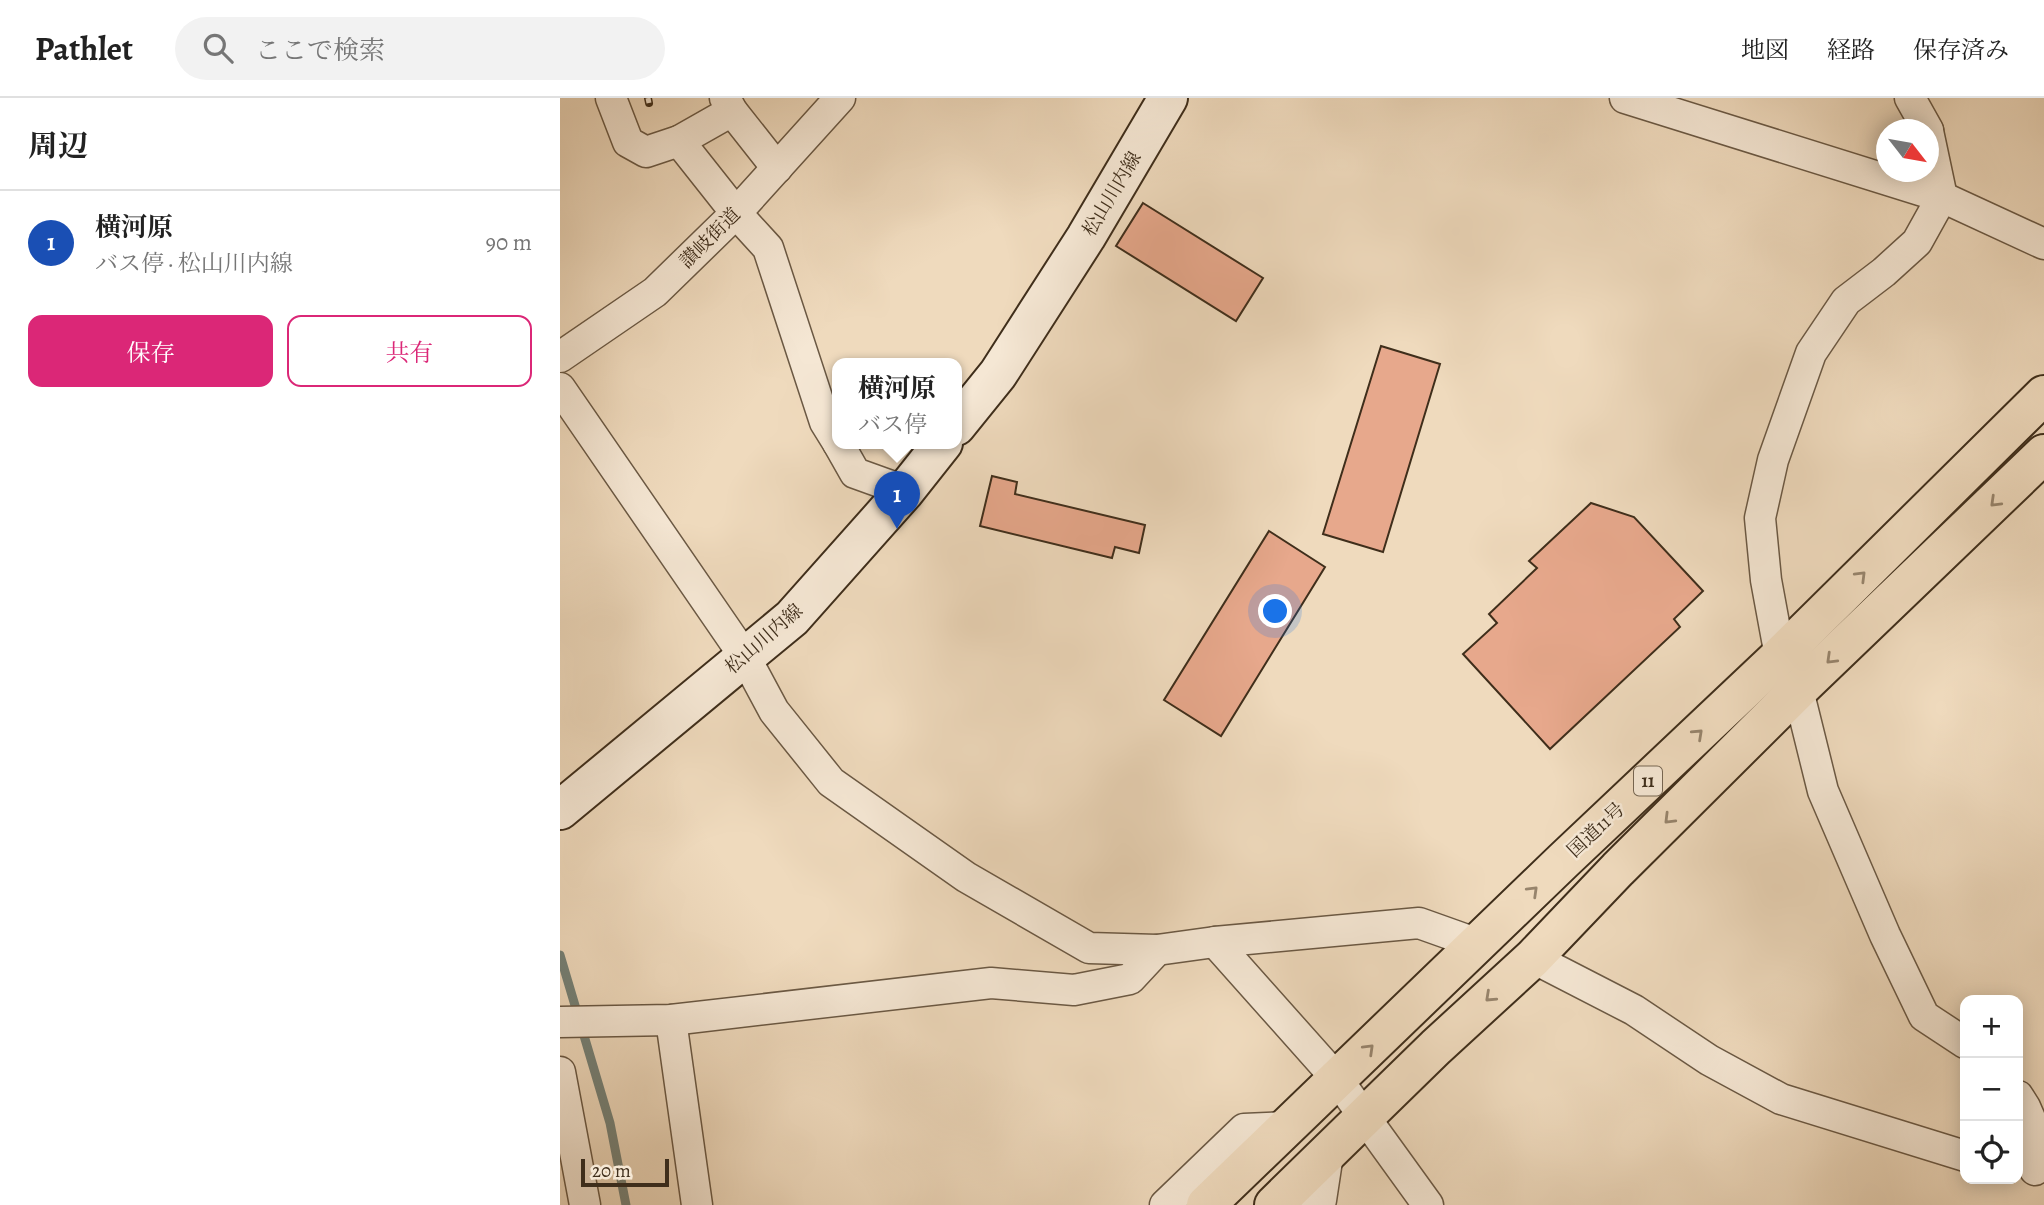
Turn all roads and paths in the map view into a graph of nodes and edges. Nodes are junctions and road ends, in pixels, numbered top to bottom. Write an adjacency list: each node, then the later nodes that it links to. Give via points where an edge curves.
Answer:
1 (611, 98): 8 (street, via 628,142 646,152)
2 (840, 98): 9 (street, 讃岐街道)
3 (1168, 98): 17 (main road, 松山川内線, via 1086,237 998,374)
4 (1625, 98): 11 (street)
5 (1910, 98): 7 (street)
6 (728, 104): 8 (street); 9 (street)
7 (1922, 119)
8 (679, 141): 12 (street)
9 (777, 167): 12 (street, 讃岐街道)
10 (1939, 182): 11 (street)
11 (1942, 197): 13 (street); 23 (street, via 1917,242 1846,301 1811,353 1773,460 1760,519)
12 (736, 213): 14 (street, 讃岐街道, via 655,292); 18 (street, via 768,248)
13 (2044, 244)
14 (560, 357)
15 (560, 388): 24 (street)
16 (2044, 395): 23 (highway, 国道11号 / 11, one-way to 16)
17 (962, 420)
18 (832, 433)
19 (841, 449): 22 (street, via 855,473)
20 (938, 449): 22 (main road, 松山川内線)
21 (2044, 454): 25 (highway, 11, one-way to 25)
22 (905, 491): 24 (main road, 松山川内線, via 792,618)
23 (1780, 656): 28 (highway, 国道11号 / 11, one-way to 23)
24 (745, 657): 26 (main road, 松山川内線); 29 (street, via 774,710 831,782 966,877 1089,948)
25 (1798, 690): 30 (highway, 11, one-way to 30); 33 (street, via 1823,791 1885,935 1924,1016)
26 (560, 810)
27 (1214, 942): 28 (street, via 1419,923); 29 (street); 35 (street)
28 (1478, 944): 35 (highway, 国道11号 / 11, one-way to 28)
29 (1157, 950): 31 (street, via 1130,979 1074,990 991,983)
30 (1533, 958): 37 (highway, 11, one-way to 37); 39 (street, via 1634,1010 1709,1060 1780,1099)
31 (671, 1020): 32 (street); 43 (street)
32 (560, 1022)
33 (1960, 1040)
34 (560, 1072): 42 (street)
35 (1337, 1079): 37 (street); 38 (highway, 国道11号 / 11)
36 (2023, 1104): 40 (street, via 2036,1132)
37 (1366, 1117): 41 (highway, 11, via 1328,1154); 46 (street)
38 (1288, 1127): 44 (street, via 1244,1129); 45 (highway, 国道11号 / 11)
39 (1960, 1154)
40 (2032, 1172)
41 (1291, 1202)
42 (585, 1205)
43 (697, 1205)
44 (1165, 1205)
45 (1206, 1205)
46 (1429, 1205)

